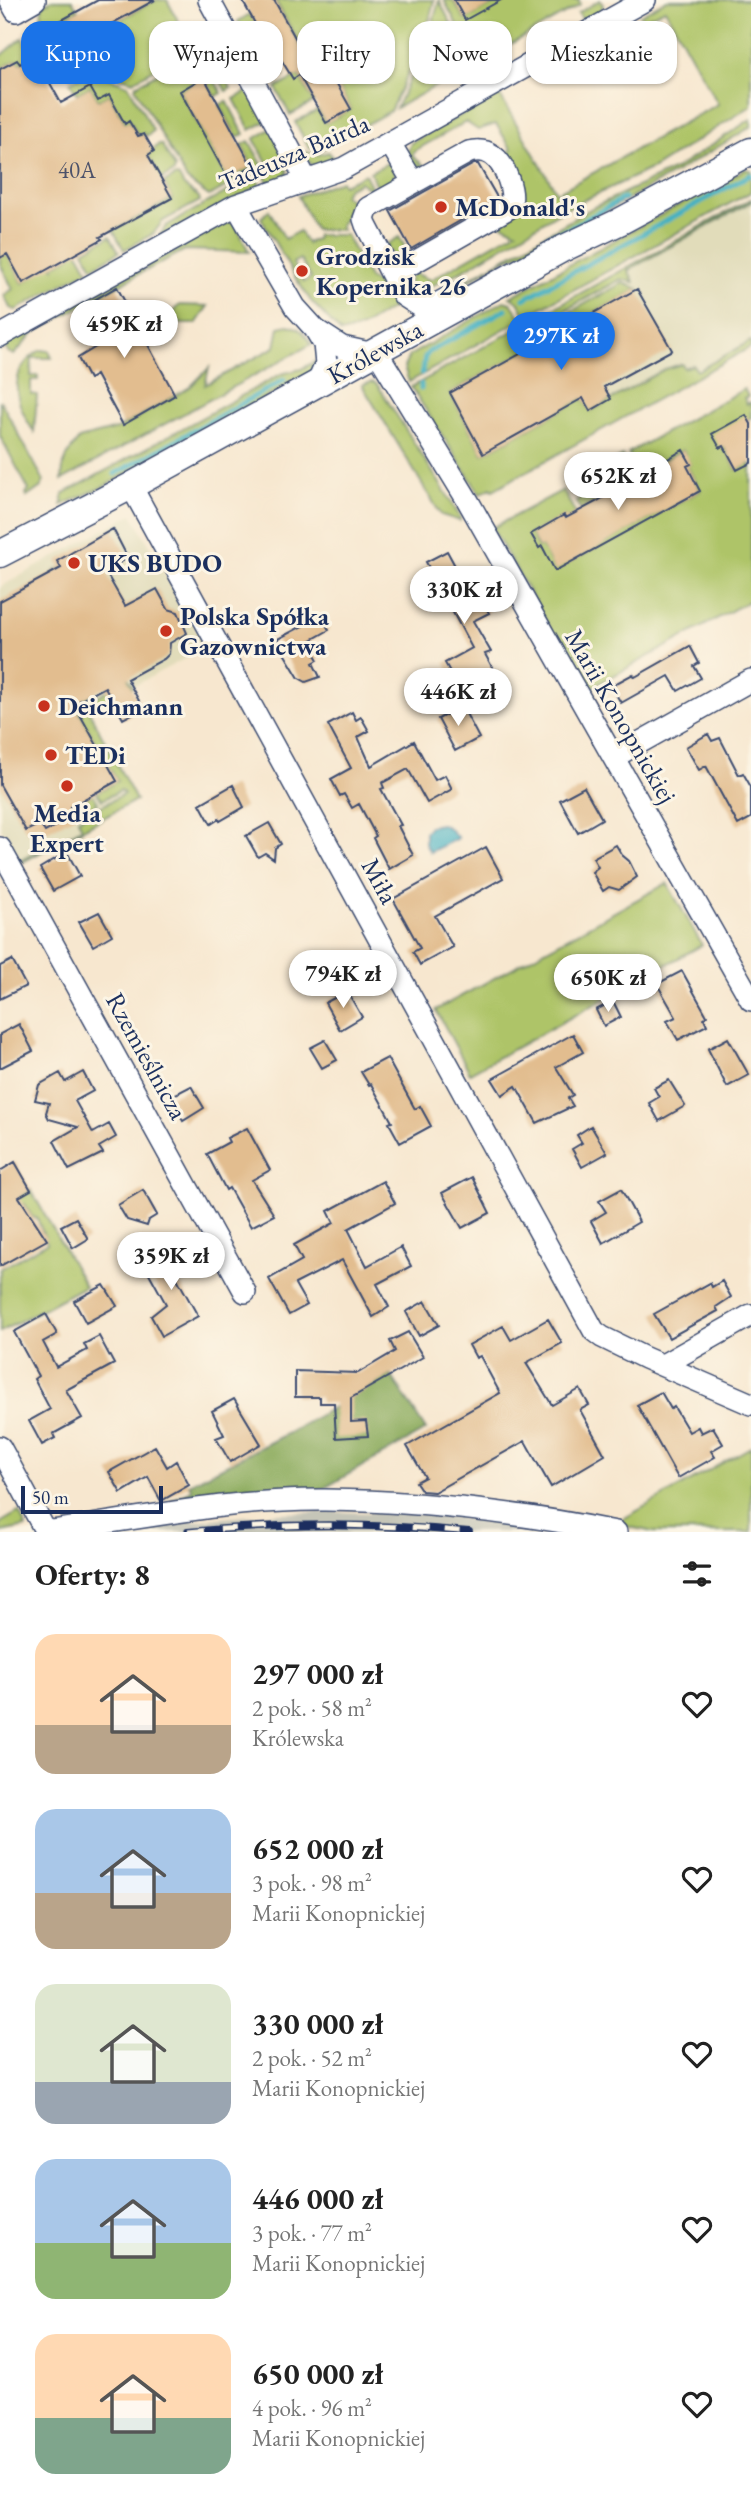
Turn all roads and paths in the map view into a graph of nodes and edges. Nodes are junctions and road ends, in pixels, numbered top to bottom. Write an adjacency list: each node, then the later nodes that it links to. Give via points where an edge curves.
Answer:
1 (10, 0): 2 (street, via 16,11)
2 (35, 0)
3 (209, 0): 8 (street)
4 (645, 0): 5 (street, Tadeusza Bairda)
5 (614, 7): 6 (street, Tadeusza Bairda)
6 (390, 142): 8 (street, Tadeusza Bairda, via 344,168); 9 (street)
7 (751, 151): 11 (main road, Królewska)
8 (307, 181): 10 (street, Tadeusza Bairda)
9 (413, 182): 12 (street, via 365,213 366,225); 12 (street, via 469,152 481,151 497,160 512,189 512,202 505,212)
10 (236, 205): 13 (street, via 295,307); 14 (street, Tadeusza Bairda)
11 (560, 250): 12 (street, via 509,264 428,307 404,296); 15 (main road, Królewska)
12 (392, 275)
13 (314, 329): 15 (street, via 342,347); 16 (street, via 326,353)
14 (0, 336)
15 (375, 353): 16 (main road, Królewska); 20 (street, Marii Konopnickiej, via 468,501)
16 (317, 384): 17 (main road, Królewska)
17 (131, 486): 18 (main road, Królewska); 25 (street, Miła, via 594,1331)
18 (0, 554)
19 (751, 680): 20 (street)
20 (614, 757): 22 (street, Marii Konopnickiej)
21 (0, 848): 23 (street, Rzemieślnicza)
22 (751, 1000)
23 (245, 1292)
24 (751, 1315): 25 (street)
25 (663, 1365): 26 (street)
26 (751, 1404)
27 (0, 1447): 28 (street)
28 (46, 1532): 29 (street, via 220,1506 325,1500 470,1509)
29 (616, 1532)

